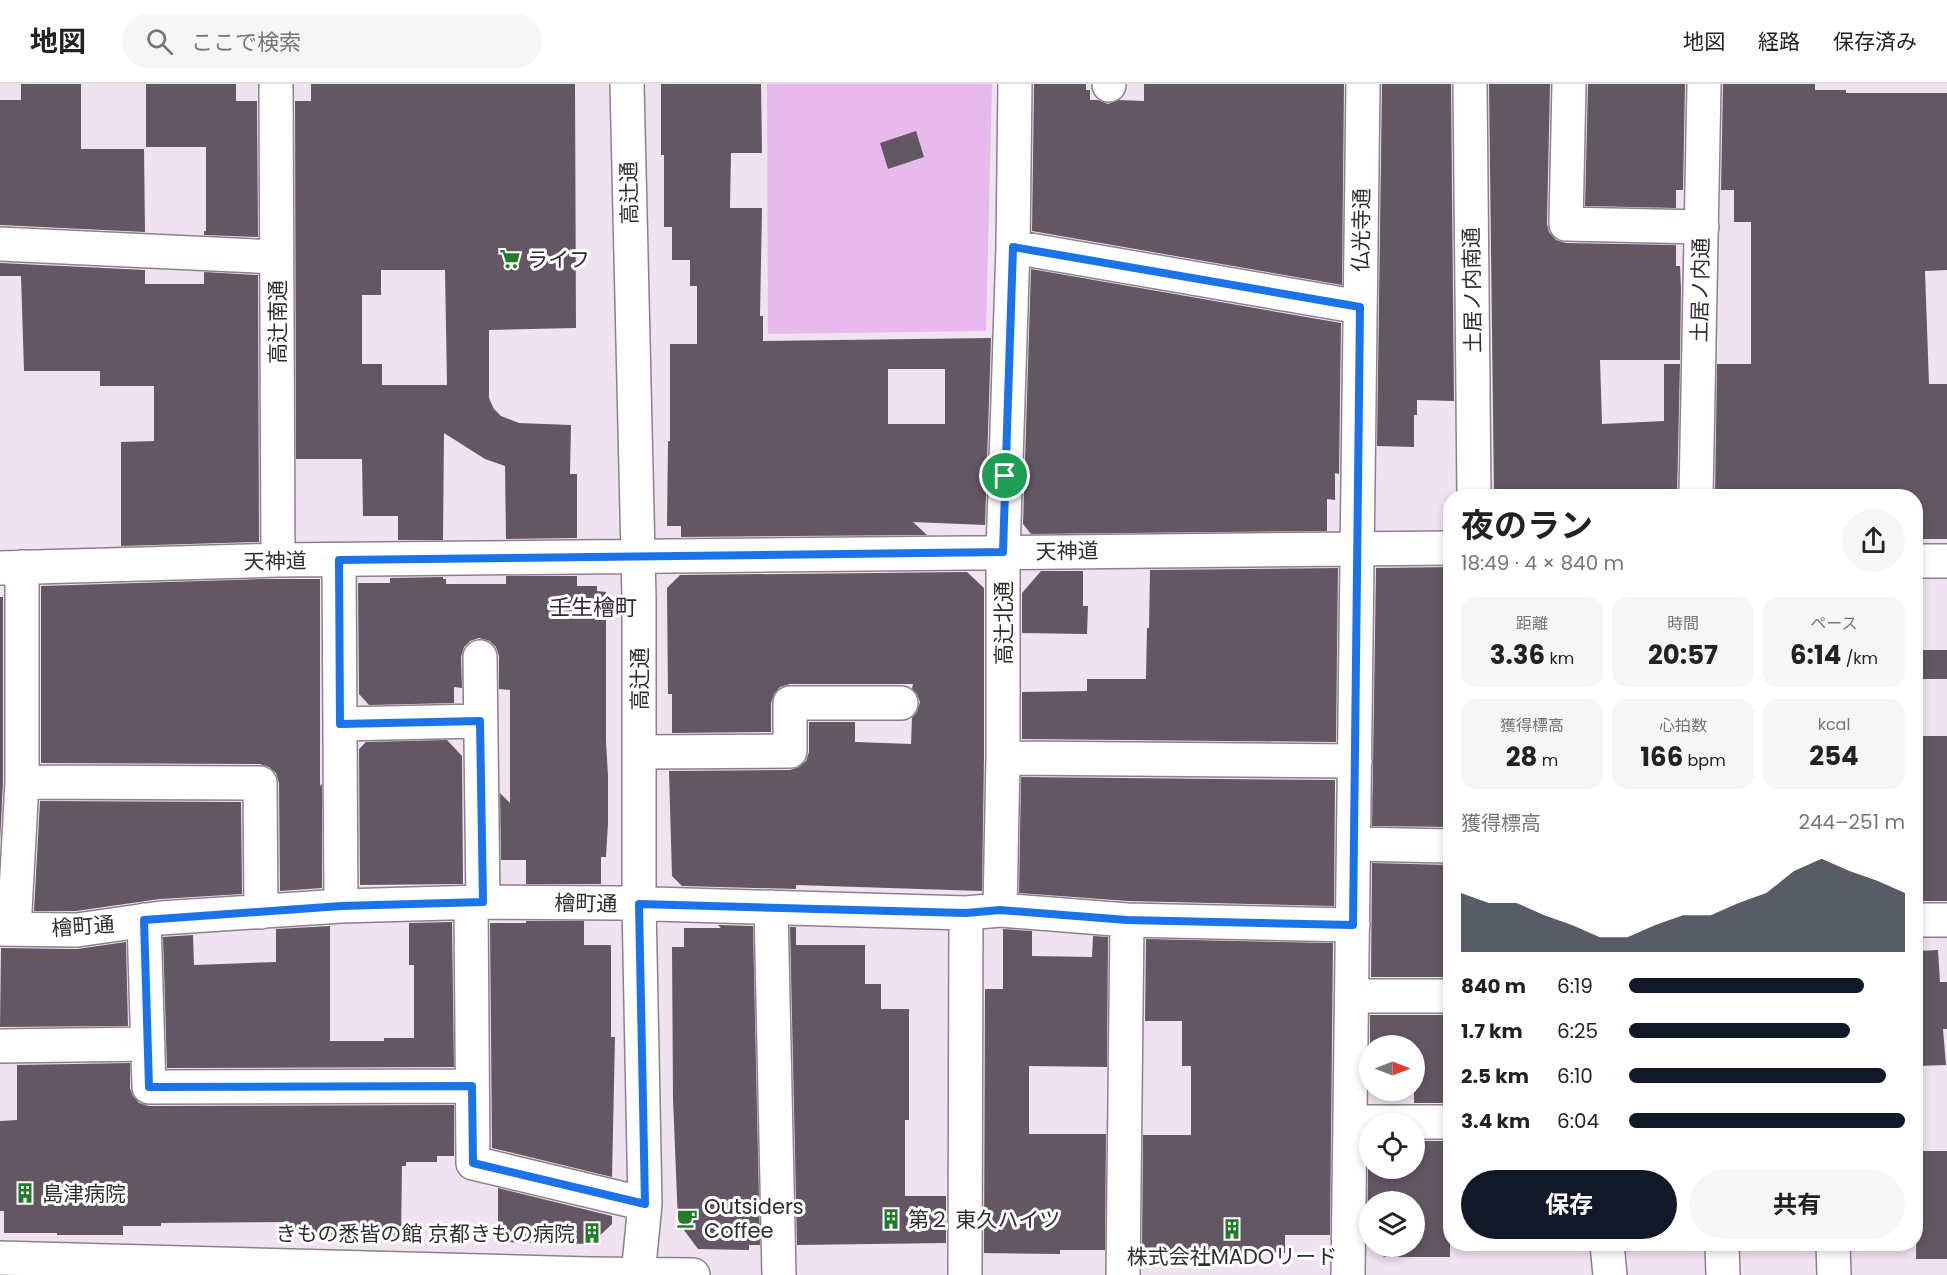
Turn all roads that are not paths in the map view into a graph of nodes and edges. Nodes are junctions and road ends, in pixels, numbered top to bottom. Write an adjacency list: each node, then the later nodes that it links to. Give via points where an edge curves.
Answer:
1 (276, 84): 11 (street, 高辻南通)
2 (627, 84): 18 (street, 高辻通)
3 (1015, 84): 10 (street, 高辻北通)
4 (1363, 84): 12 (street, 仏光寺通)
5 (1470, 84): 13 (street, 土居ノ内南通)
6 (1569, 84): 8 (street, via 1566,224)
7 (1704, 84): 8 (street, 土居ノ内通)
8 (1702, 227): 14 (street, 土居ノ内通)
9 (0, 244): 11 (street)
10 (1013, 247): 12 (street); 17 (street, 高辻北通)
11 (277, 257): 19 (street, 高辻南通)
12 (1360, 307): 15 (street, 仏光寺通)
13 (1474, 489)
14 (1696, 489)
15 (1358, 548): 16 (street, 天神道); 17 (street, 天神道); 30 (street, 仏光寺通)
16 (1443, 548)
17 (1003, 552): 18 (street, 天神道); 29 (street, 高辻北通)
18 (637, 556): 20 (street, 天神道); 28 (street, 高辻通)
19 (278, 560): 20 (street, 天神道); 23 (street, 天神道)
20 (339, 560): 27 (street)
21 (1923, 561): 22 (street)
22 (1947, 561)
23 (11, 568): 31 (street)
24 (480, 657): 26 (street)
25 (901, 703): 28 (street, via 790,703 790,751)
26 (480, 721): 27 (street); 34 (street)
27 (340, 724): 36 (street)
28 (639, 752): 35 (street, 高辻通)
29 (1003, 758): 30 (street); 38 (street, 高辻北通)
30 (1355, 761): 32 (street, 仏光寺通)
31 (14, 772): 39 (street, via 260,783); 46 (street)
32 (1354, 844): 33 (street); 45 (street, 仏光寺通)
33 (1443, 846)
34 (477, 902): 35 (street, 檜町通); 36 (street, 檜町通); 51 (street)
35 (639, 904): 37 (street, 檜町通); 54 (street, 高辻通)
36 (341, 906): 39 (street, 檜町通)
37 (771, 907): 40 (street, 檜町通); 62 (street)
38 (1000, 910): 40 (street, 檜町通); 42 (street, 檜町通)
39 (261, 912): 41 (street, 檜町通)
40 (966, 913): 63 (street)
41 (144, 920): 46 (street, 檜町通, via 77,930); 49 (street)
42 (1127, 920): 45 (street, 檜町通); 64 (street)
43 (1923, 920): 44 (street)
44 (1947, 920)
45 (1353, 925): 47 (street, 仏光寺通)
46 (7, 929)
47 (1352, 996): 48 (street); 52 (street, 仏光寺通)
48 (1443, 996)
49 (148, 1044): 50 (street); 51 (street, via 149,1087)
50 (0, 1046)
51 (472, 1086): 54 (street, via 473,1163)
52 (1350, 1122): 53 (street); 65 (street, 仏光寺通)
53 (1443, 1122)
54 (645, 1204): 60 (street, 高辻通)
55 (1608, 1251): 66 (street)
56 (1722, 1251): 67 (street)
57 (1833, 1251): 68 (street)
58 (0, 1258): 59 (street)
59 (174, 1269): 60 (street)
60 (638, 1275): 61 (street)
61 (693, 1275)
62 (778, 1275)
63 (965, 1275)
64 (1123, 1275)
65 (1348, 1275)
66 (1610, 1275)
67 (1723, 1275)
68 (1834, 1275)

